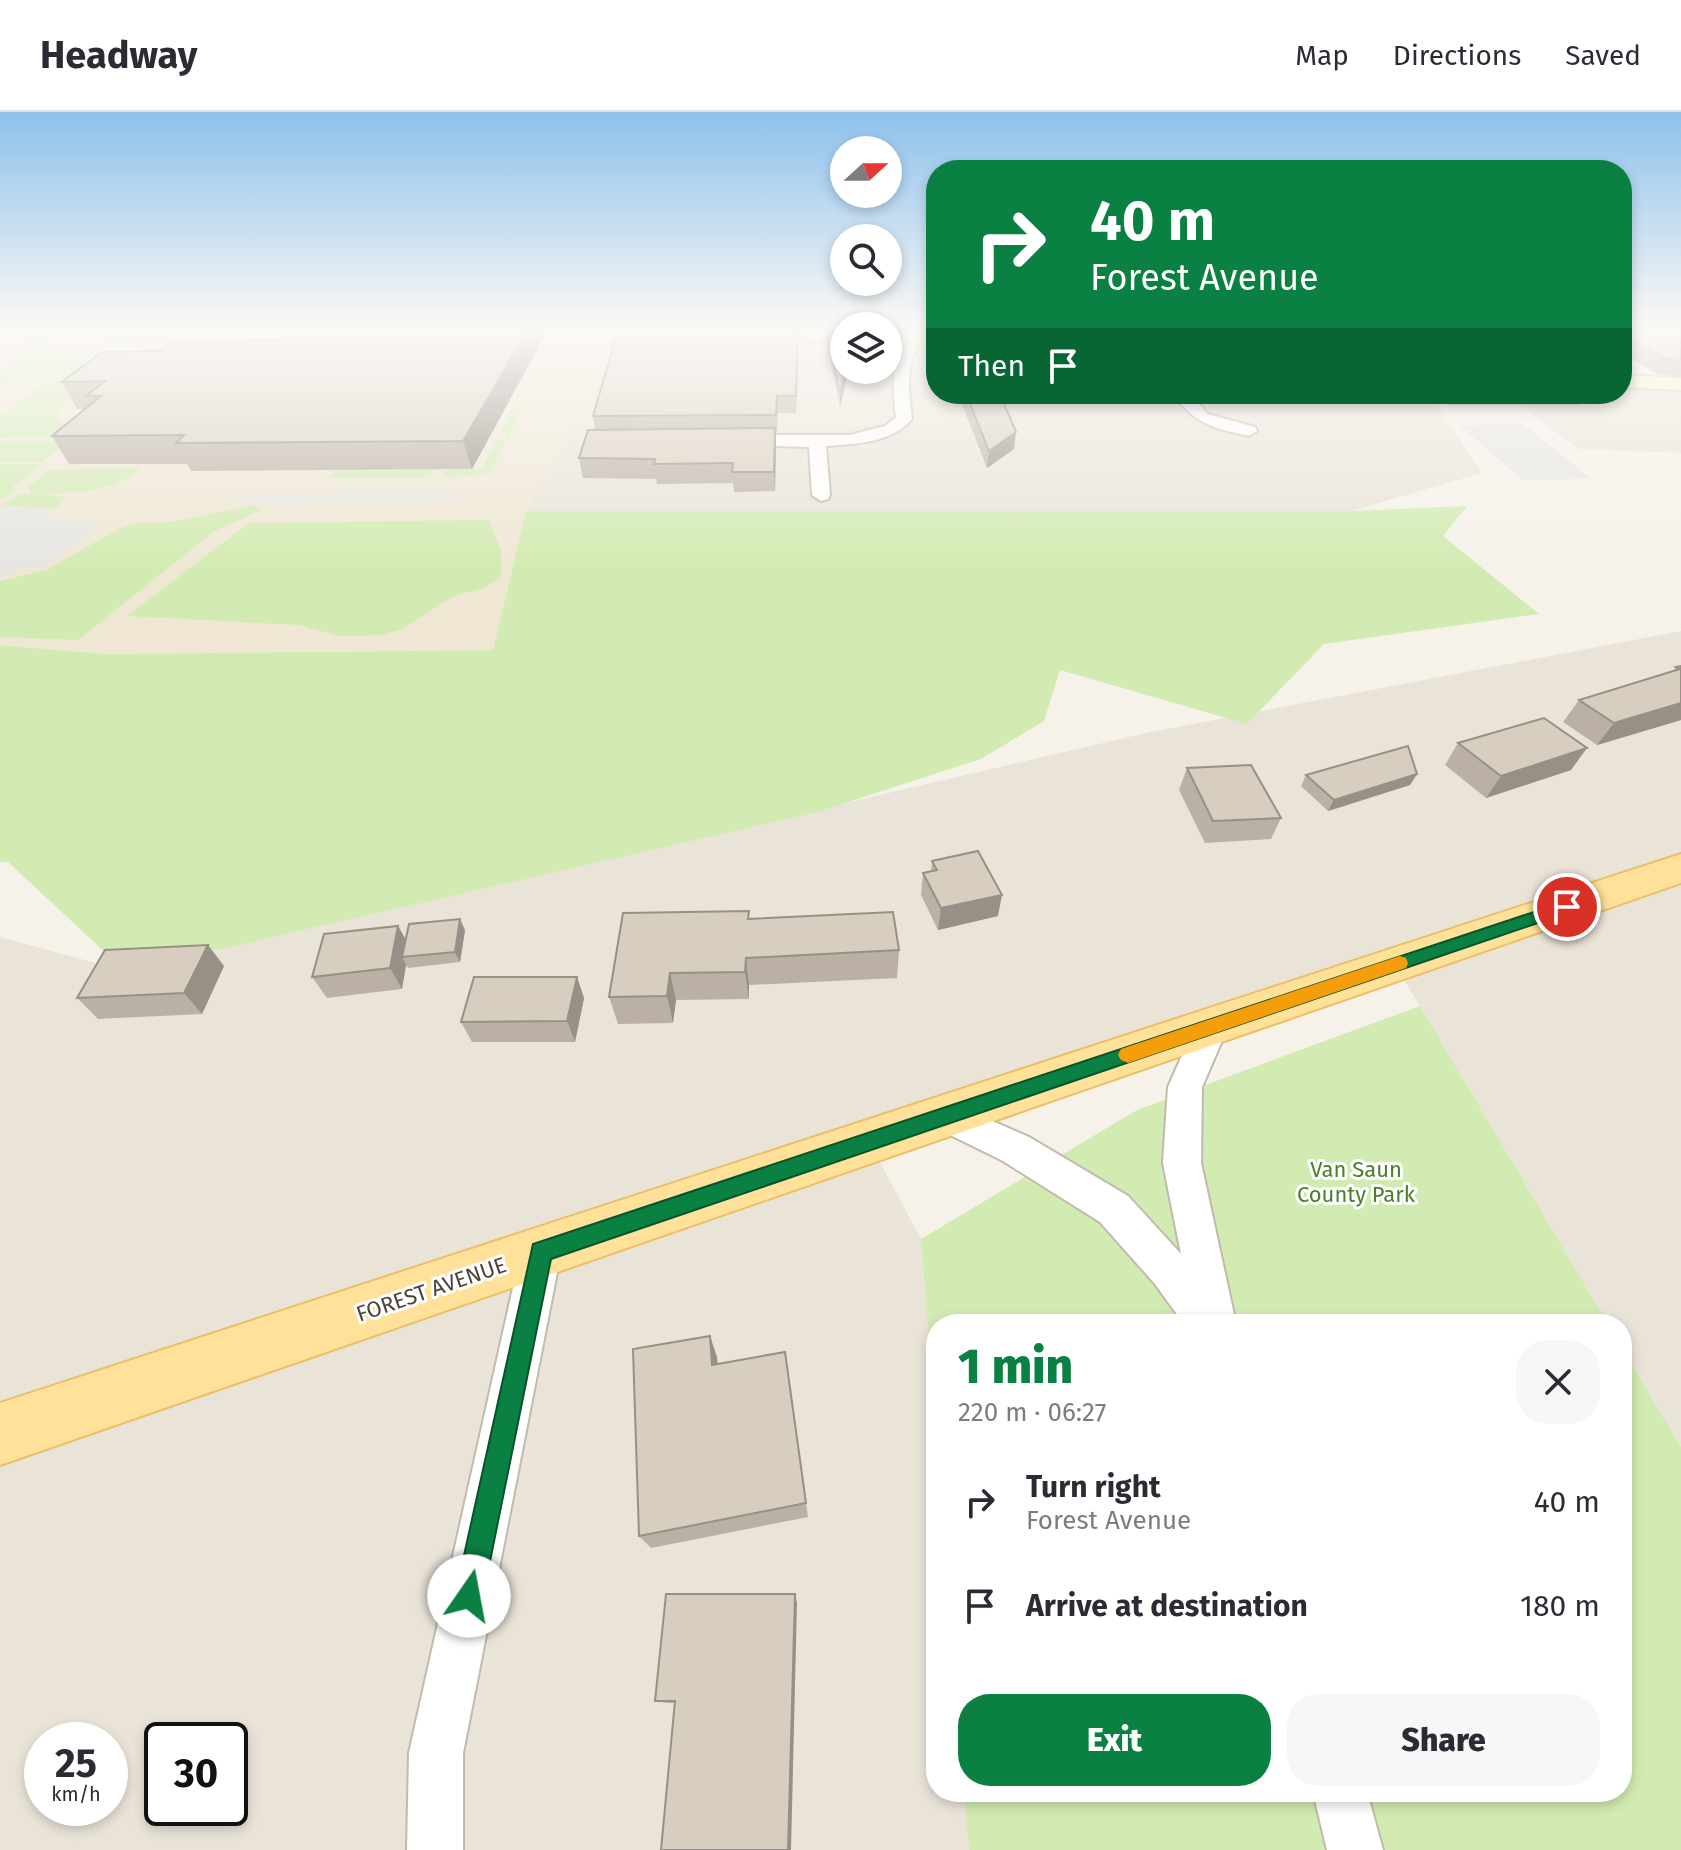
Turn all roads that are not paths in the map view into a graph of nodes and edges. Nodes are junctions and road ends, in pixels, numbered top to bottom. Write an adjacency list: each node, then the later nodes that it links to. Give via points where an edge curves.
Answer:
1 (905, 409): 4 (street, via 899,425 873,437)
2 (1190, 409): 3 (street, via 1209,421)
3 (1249, 431)
4 (817, 439): 5 (street); 6 (street)
5 (710, 440)
6 (821, 495)
7 (1681, 868): 8 (main road, FOREST AVENUE)
8 (1211, 1027): 9 (main road, FOREST AVENUE); 12 (street, via 1185,1087 1182,1163)
9 (947, 1116): 10 (main road, FOREST AVENUE); 11 (street, via 1016,1149 1114,1209)
10 (541, 1252): 13 (main road, FOREST AVENUE); 15 (street, via 436,1753)
11 (1204, 1314)
12 (1210, 1314)
13 (0, 1434)
14 (1343, 1802): 16 (street)
15 (435, 1850)
16 (1355, 1850)

